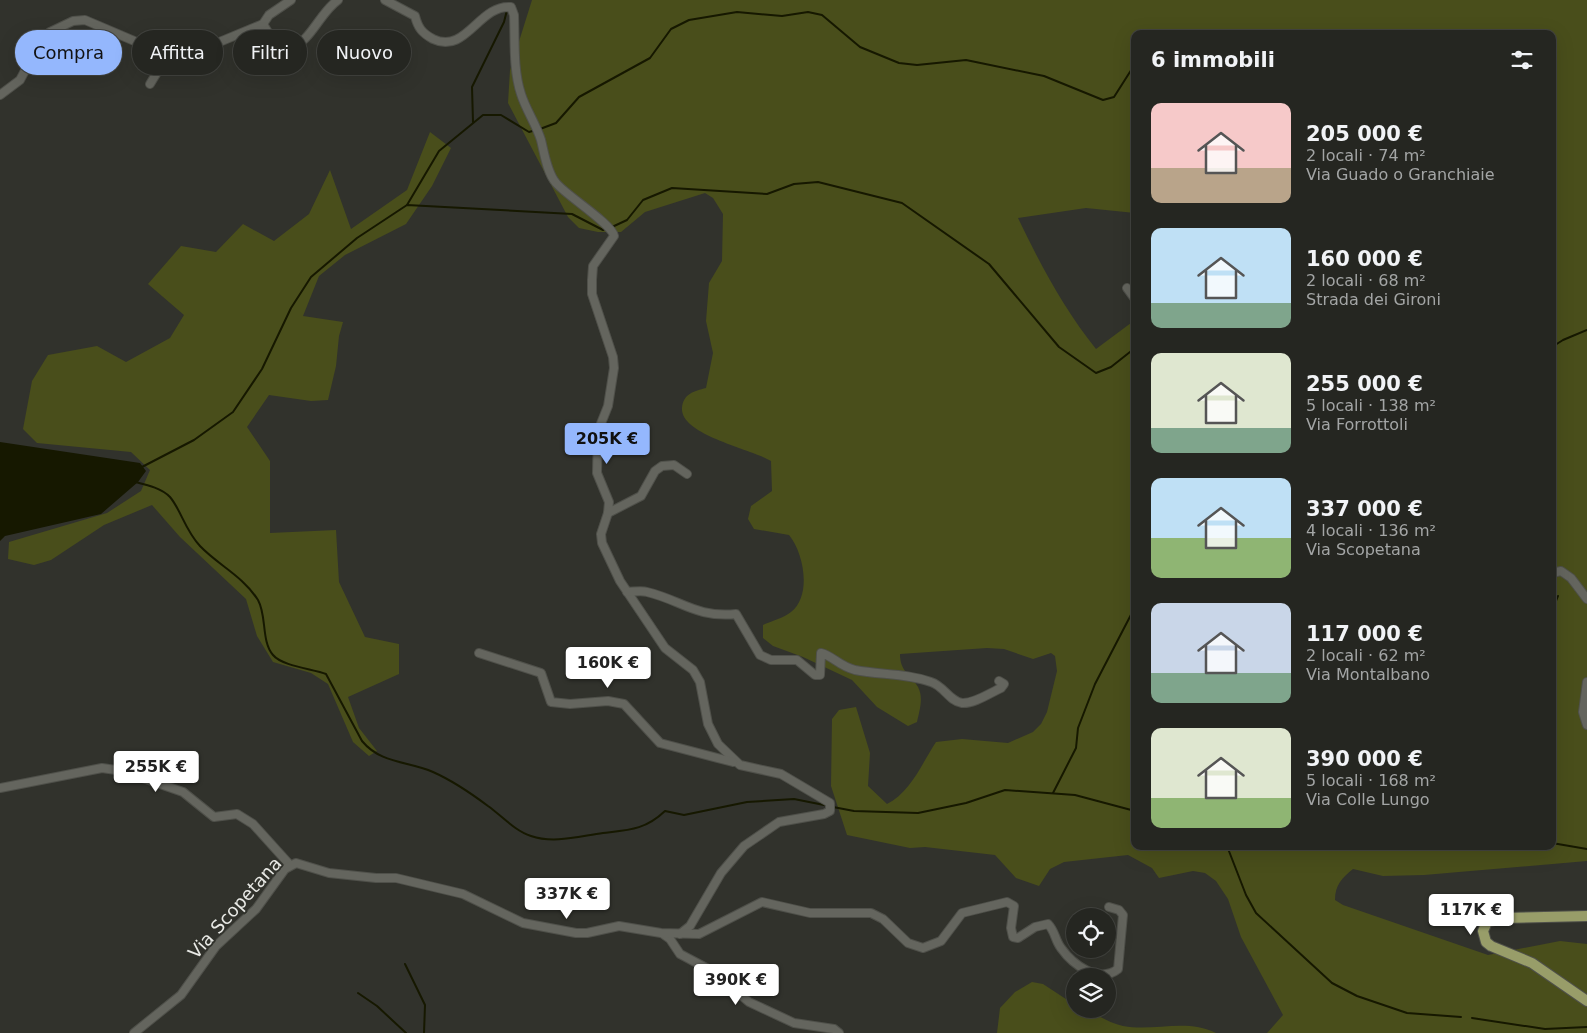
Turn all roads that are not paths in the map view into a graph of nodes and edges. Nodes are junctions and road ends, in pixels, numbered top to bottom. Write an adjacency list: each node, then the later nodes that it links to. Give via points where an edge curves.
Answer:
1 (291, 0): 4 (street, via 269,15)
2 (338, 0): 4 (street, via 295,47 288,48 271,37)
3 (385, 0): 13 (street, via 415,16 419,29 426,36 449,43 457,40 494,8 511,7 521,94 554,181 613,232 612,242 593,266 592,280 592,294 614,368 608,406 598,431 596,464 599,482 609,502)
4 (263, 24): 6 (street)
5 (132, 40): 9 (street, via 85,20 73,21 50,32 37,48 20,80)
6 (223, 41)
7 (155, 75): 8 (street)
8 (150, 84)
9 (0, 95)
10 (1127, 288): 11 (street)
11 (1131, 294)
12 (687, 474): 13 (street, via 674,465 662,466 655,471 641,496)
13 (608, 513): 15 (street, via 601,534 602,543)
14 (1556, 572): 16 (street, via 1561,571 1572,578)
15 (627, 592): 18 (street, via 645,591 719,616 736,614 760,655 771,660 797,660 815,675 820,675 821,653 854,670 931,682 961,703 970,703 1002,688 1004,684); 21 (street, via 665,648 693,670 700,682 708,724 718,744)
16 (1587, 599)
17 (479, 653): 21 (street, via 541,673 551,702 608,700 624,704 660,743)
18 (999, 680)
19 (1587, 682): 20 (street, via 1583,712)
20 (1587, 725)
21 (735, 762): 27 (street, via 781,774 825,798 830,804 830,811 819,817 779,822 744,846 720,873 690,926)
22 (0, 788): 23 (street, via 102,768 123,772 183,792 214,817 237,814 253,824)
23 (290, 865): 26 (street, Via Scopetana, via 296,863 330,873 396,878 463,894 523,923 576,933 619,926); 29 (street, Via Scopetana, via 256,909 216,946 182,995)
24 (1109, 907): 27 (street, Via Scopetana, via 1123,915 1118,969 1111,974 1098,975 1080,967 1059,946 1054,930 1048,924 1035,927 1018,938 1013,937 1014,906 1007,902 962,913 942,941 922,948 908,943 883,919 871,913 810,913 762,902 699,934)
25 (1587, 916): 28 (main road, via 1502,918 1487,922 1483,930 1486,942 1491,946 1532,963)
26 (662, 933): 27 (street, Via Scopetana); 30 (street, via 680,954 712,970 749,1002 794,1023 834,1029)
27 (680, 934)
28 (1587, 1000)
29 (134, 1033)
30 (839, 1033)

